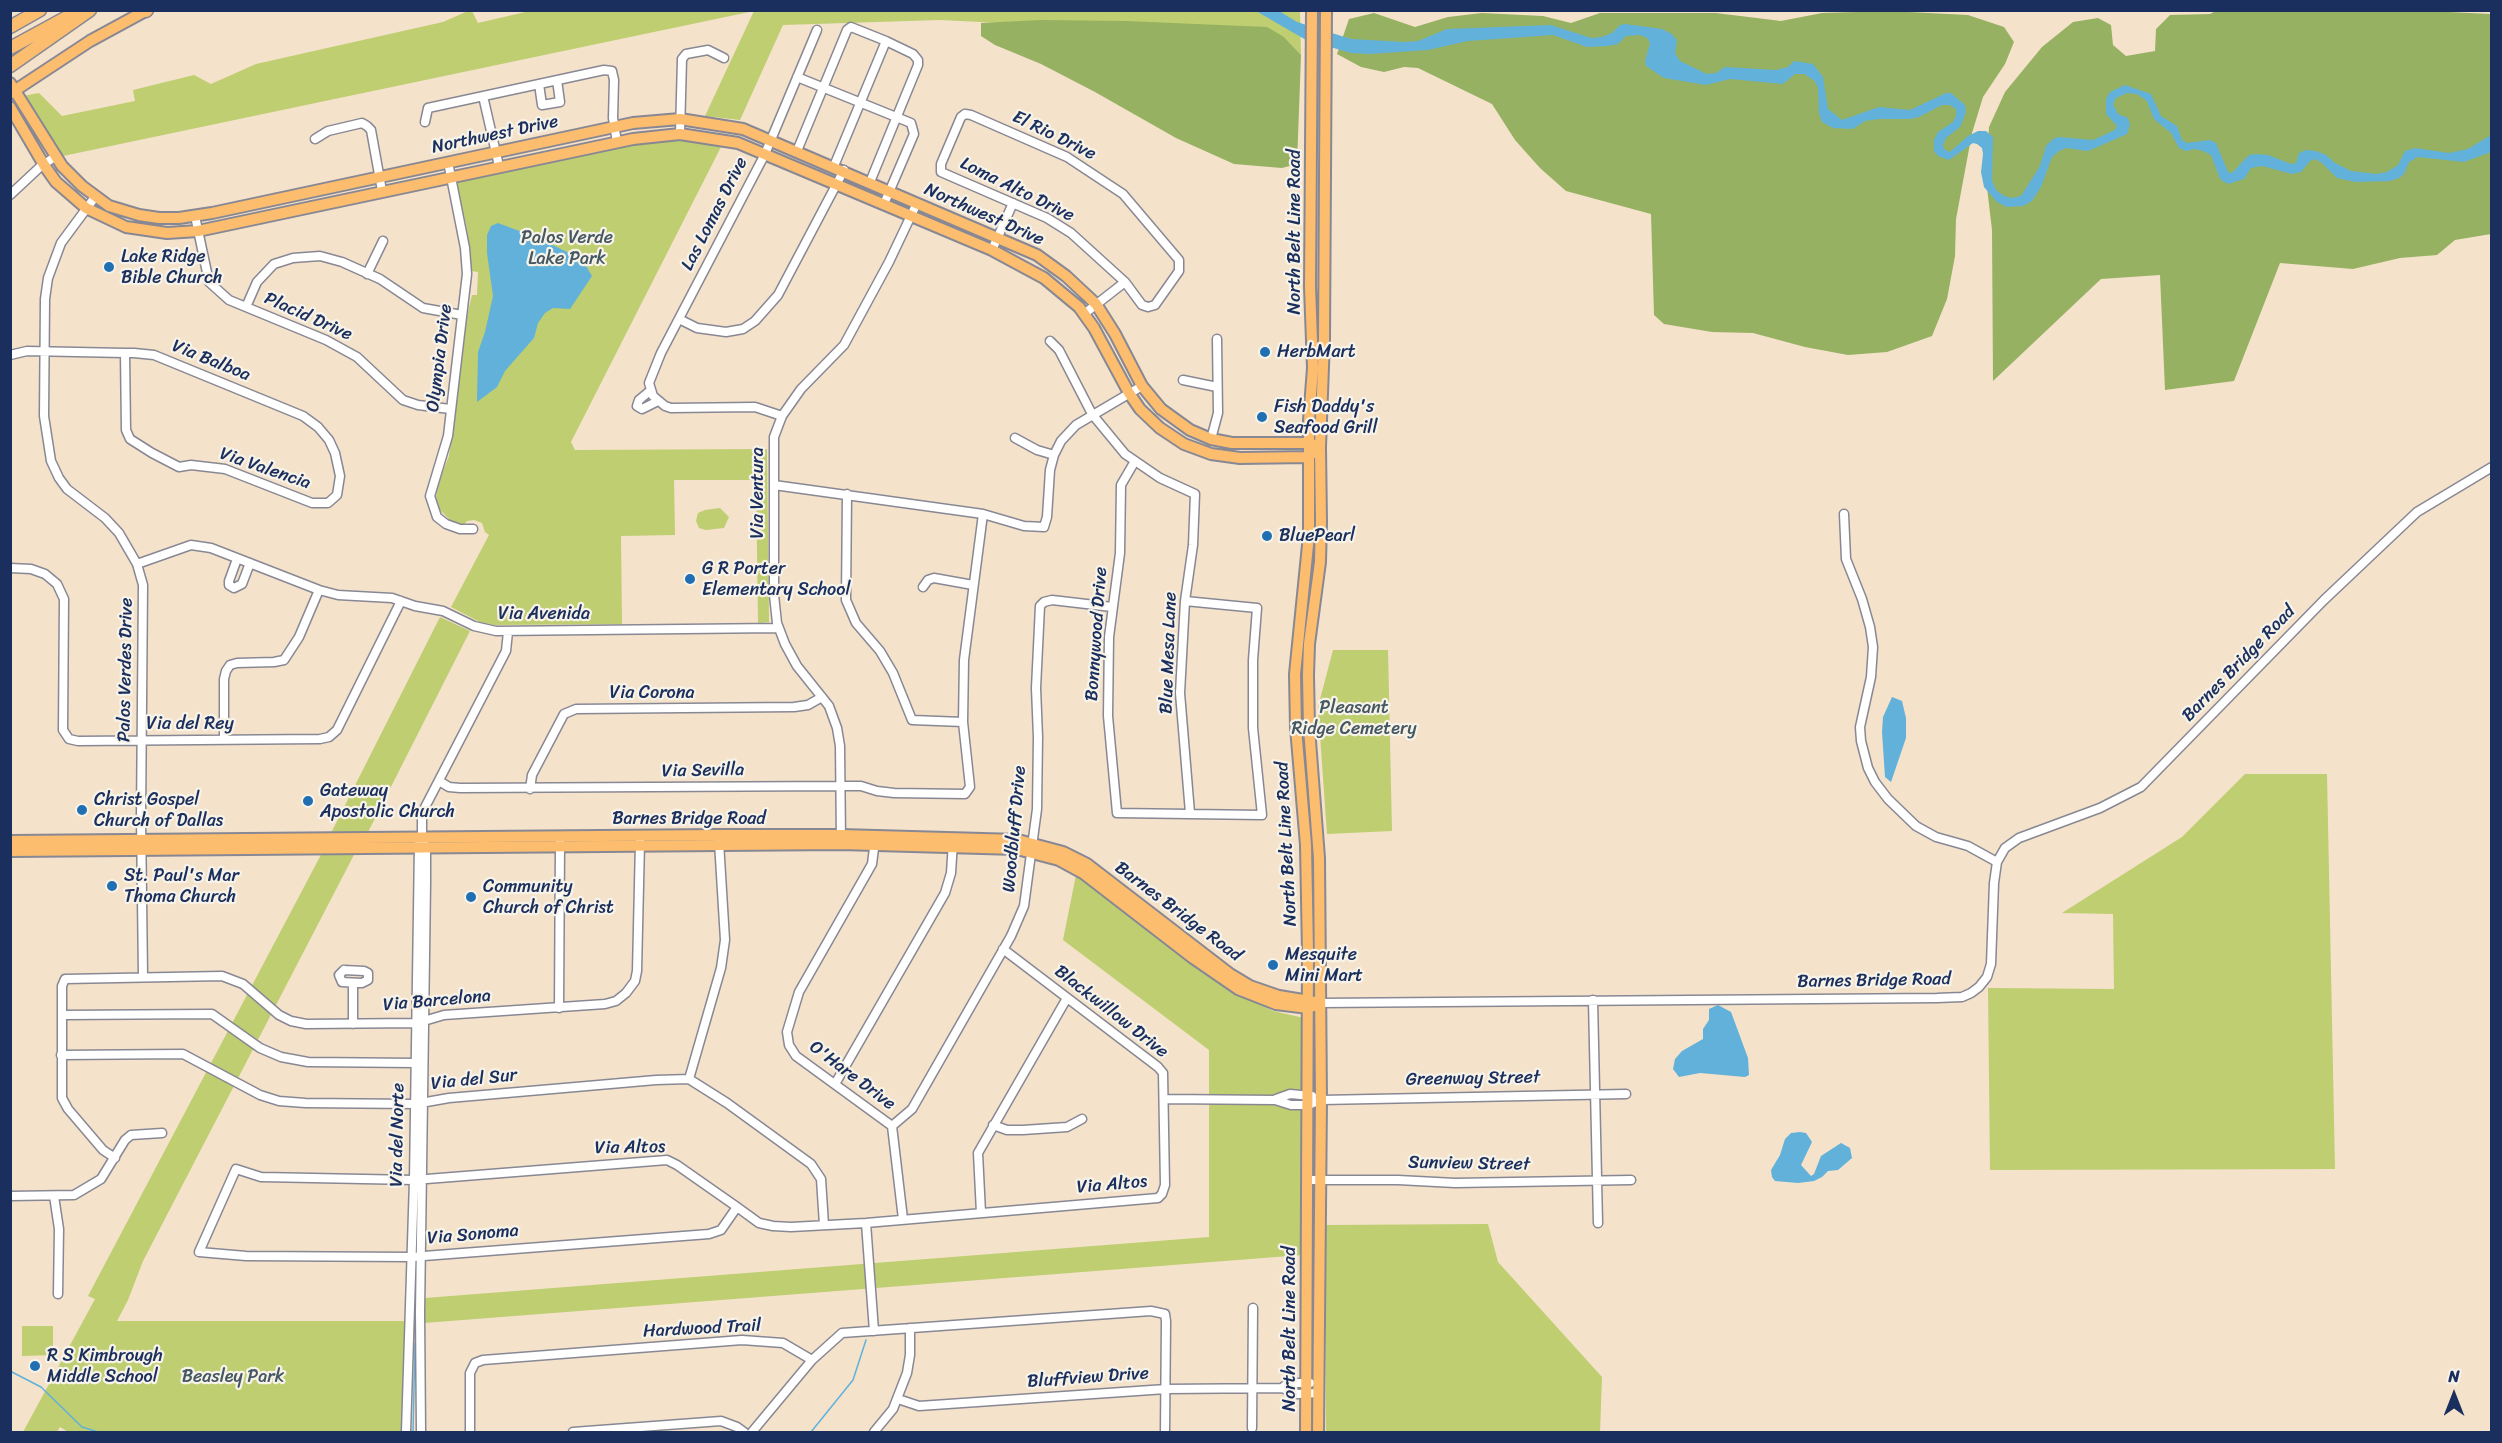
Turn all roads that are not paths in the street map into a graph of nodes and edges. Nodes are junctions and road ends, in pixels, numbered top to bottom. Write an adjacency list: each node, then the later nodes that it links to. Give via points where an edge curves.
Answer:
1 (40, 10): 7 (highway)
2 (78, 10): 10 (highway)
3 (90, 10): 12 (highway)
4 (1312, 10): 50 (main road, North Belt Line Road)
5 (1326, 10): 51 (main road, North Belt Line Road)
6 (146, 11): 17 (main road)
7 (12, 25)
8 (817, 30): 13 (street, Las Lomas Drive)
9 (886, 41): 16 (street, via 851,27); 19 (street); 21 (street, via 918,60)
10 (10, 48)
11 (724, 58): 22 (street, via 708,50 686,54 682,59)
12 (10, 66)
13 (797, 76): 16 (street); 27 (street, Las Lomas Drive)
14 (557, 80): 15 (street); 15 (street, via 560,102 543,105); 24 (street, via 612,71)
15 (539, 84): 18 (street)
16 (823, 87): 19 (street); 29 (street)
17 (12, 89): 32 (main road, Northwest Drive)
18 (483, 96): 23 (street, via 428,108); 30 (street)
19 (860, 102): 21 (street); 37 (street)
20 (10, 107): 35 (main road, Northwest Drive)
21 (898, 118): 40 (street); 42 (street, via 911,123 914,134)
22 (680, 119): 24 (main road, Northwest Drive); 25 (street); 27 (main road, Northwest Drive, via 730,125)
23 (425, 122)
24 (614, 127): 28 (street); 30 (main road, Northwest Drive)
25 (680, 135): 28 (main road, Northwest Drive); 31 (main road, Northwest Drive, via 728,141)
26 (315, 139): 38 (street, via 328,131 362,123 371,130)
27 (770, 139): 29 (main road, Northwest Drive); 31 (street, Las Lomas Drive)
28 (617, 142): 36 (main road, Northwest Drive)
29 (797, 151): 37 (main road, Northwest Drive)
30 (496, 153): 33 (main road, Northwest Drive); 36 (street)
31 (765, 154): 41 (main road, Northwest Drive); 65 (street, Las Lomas Drive)
32 (56, 156): 35 (street); 45 (main road, Northwest Drive)
33 (448, 162): 38 (main road, Northwest Drive); 39 (street, Olympia Drive)
34 (941, 164): 47 (street, Loma Alto Drive, via 941,172); 58 (street, El Rio Drive, via 961,117 971,115 1067,157 1123,194 1176,256)
35 (44, 165): 44 (street); 49 (main road, Northwest Drive, via 62,188)
36 (499, 166): 39 (main road, Northwest Drive)
37 (839, 168): 40 (main road, Northwest Drive); 41 (street)
38 (380, 177): 43 (street); 52 (main road, Northwest Drive)
39 (452, 177): 43 (main road, Northwest Drive); 64 (street, Olympia Drive, via 465,248)
40 (870, 182): 42 (main road, Northwest Drive)
41 (835, 184): 48 (main road, Northwest Drive); 65 (street, via 778,295 755,321 743,329 726,332 697,328)
42 (890, 190): 46 (main road, Northwest Drive); 48 (street)
43 (382, 191): 54 (main road, Northwest Drive)
44 (10, 195)
45 (95, 197): 49 (street, Palos Verdes Drive); 52 (main road, Northwest Drive, via 109,206 139,215 170,219)
46 (917, 203): 53 (street, Via Ventura); 55 (main road, Northwest Drive)
47 (1013, 203): 55 (street); 60 (street, Loma Alto Drive, via 1071,233)
48 (884, 204): 53 (main road, Northwest Drive)
49 (86, 208): 54 (main road, Northwest Drive, via 133,228 167,233); 68 (street, Palos Verdes Drive, via 60,243 50,269 45,299)
50 (1311, 212): 51 (main road); 71 (main road, North Belt Line Road)
51 (1324, 212): 71 (main road, North Belt Line Road)
52 (195, 216): 54 (street, Placid Drive)
53 (911, 216): 57 (main road, Northwest Drive); 80 (street, Via Ventura, via 844,345 801,389)
54 (198, 231): 62 (street, Placid Drive, via 209,282 228,300)
55 (998, 238): 57 (street); 61 (main road, Northwest Drive, via 1045,260)
56 (383, 241): 59 (street)
57 (992, 250): 63 (main road, Northwest Drive, via 1044,278)
58 (1180, 267): 60 (street, Loma Alto Drive, via 1155,305 1148,307 1142,305)
59 (367, 274): 62 (street, via 320,256 293,258 274,264 265,272); 64 (street, via 423,308)
60 (1125, 282): 61 (street)
61 (1096, 304): 63 (street); 73 (main road, Northwest Drive)
62 (246, 307): 78 (street, Placid Drive, via 357,357 403,399)
63 (1084, 314): 76 (main road, Northwest Drive)
64 (462, 315): 78 (street, Olympia Drive)
65 (679, 319): 75 (street, Las Lomas Drive, via 650,376)
66 (1217, 339): 74 (street)
67 (1050, 341): 79 (street, via 1059,350)
68 (45, 352): 69 (street, Via Balboa); 70 (street, Via Balboa); 97 (street, Palos Verdes Drive, via 44,416 51,461 67,489 119,533)
69 (125, 353): 91 (street, Via Balboa, via 154,355 303,416 318,427 335,453 340,476); 91 (street, Via Valencia, via 126,430 130,439 179,467 225,469 312,503 328,503)
70 (10, 355)
71 (1318, 379): 83 (main road, North Belt Line Road); 84 (main road, North Belt Line Road)
72 (1183, 380): 74 (street)
73 (1142, 386): 76 (street); 82 (main road, Northwest Drive, via 1171,417)
74 (1218, 387): 82 (street, via 1218,413)
75 (651, 390): 77 (street); 77 (street, Las Lomas Drive, via 637,406 642,409)
76 (1129, 393): 79 (street); 86 (main road, Northwest Drive, via 1160,428 1197,449 1232,457)
77 (658, 401): 80 (street, via 671,408 755,407)
78 (450, 409): 94 (street, Olympia Drive, via 443,457 430,496 437,517 446,524)
79 (1092, 414): 85 (street, via 1068,432); 87 (street)
80 (782, 416): 89 (street, Via Ventura, via 774,437)
81 (1015, 438): 85 (street)
82 (1211, 439): 83 (main road, Northwest Drive, via 1232,443)
83 (1308, 443): 84 (main road, Northwest Drive); 86 (main road, North Belt Line Road)
84 (1320, 447): 86 (main road); 108 (main road, North Belt Line Road, via 1320,562)
85 (1054, 454): 92 (street, via 1044,527 1024,526)
86 (1308, 457): 107 (main road, North Belt Line Road, via 1309,535)
87 (1135, 461): 103 (street, Blue Mesa Lane, via 1195,494); 104 (street, Bonnywood Drive, via 1121,485 1120,553)
88 (2492, 467): 128 (street, Barnes Bridge Road, via 2417,512 2324,600 2141,787 2100,808 2019,838 2005,848)
89 (774, 485): 90 (street); 105 (street, Via Ventura, via 774,595)
90 (847, 494): 92 (street); 110 (street, via 846,600 856,623 893,673 912,720)
91 (337, 495)
92 (983, 514): 99 (street)
93 (1844, 514): 128 (street, via 1846,559 1862,599 1873,647 1871,679 1860,727 1868,768 1888,799 1916,826)
94 (473, 529)
95 (237, 558): 96 (street, Via Avenida); 96 (street, via 229,581 234,588 242,584); 97 (street, Via Avenida, via 191,545)
96 (249, 563): 101 (street, Via Avenida)
97 (136, 564): 111 (street, Palos Verdes Drive, via 143,585 144,612)
98 (10, 568): 111 (street, Via del Rey, via 45,574 57,584 64,599 63,730 69,739)
99 (973, 585): 100 (street, via 934,578); 110 (street, via 965,642)
100 (923, 587)
101 (319, 590): 102 (street, Via Avenida); 112 (street, via 299,637 284,660 237,663 226,671)
102 (401, 601): 106 (street, Via Avenida, via 443,611 485,630); 112 (street, Via del Rey, via 337,730 320,739)
103 (1185, 601): 116 (street, Blue Mesa Lane, via 1180,693); 116 (street, via 1257,608 1252,660 1253,728 1262,815)
104 (1112, 607): 116 (street, Bonnywood Drive, via 1108,716 1117,813); 126 (street, Woodbluff Drive, via 1052,600 1040,606 1036,809)
105 (778, 628): 106 (street, Via Avenida); 109 (street, Via Ventura, via 797,666)
106 (508, 632): 113 (street, Via del Norte, via 506,651)
107 (1295, 674): 108 (main road); 130 (main road, North Belt Line Road)
108 (1308, 675): 129 (main road, North Belt Line Road)
109 (822, 697): 114 (street, Via Ventura, via 837,728); 115 (street, Via Corona, via 795,707 576,710 564,714 532,775)
110 (963, 722): 114 (street, Via Sevilla, via 968,792 894,793)
111 (142, 740): 112 (street, Via del Rey); 125 (street, Palos Verdes Drive)
112 (224, 740)
113 (439, 781): 115 (street, Via Sevilla, via 459,788); 124 (street, Via del Norte, via 422,813)
114 (841, 786): 115 (street, Via Sevilla); 118 (street, Via Ventura)
115 (530, 789)
116 (1190, 813)
117 (719, 840): 118 (main road, Barnes Bridge Road); 120 (main road, Barnes Bridge Road); 144 (street, via 725,940 721,968)
118 (841, 840): 121 (main road, Barnes Bridge Road)
119 (560, 841): 120 (main road, Barnes Bridge Road); 124 (main road, Barnes Bridge Road); 138 (street)
120 (640, 841): 138 (street, Via Barcelona, via 635,981 616,1001)
121 (875, 841): 123 (main road, Barnes Bridge Road); 145 (street, O'Hare Drive, via 872,864 800,992 788,1032 796,1056)
122 (10, 842): 125 (main road, Barnes Bridge Road)
123 (953, 843): 126 (main road, Barnes Bridge Road); 145 (street, via 951,873 940,903)
124 (422, 844): 125 (main road, Barnes Bridge Road); 140 (street, Via del Norte)
125 (141, 845): 127 (main road, Barnes Bridge Road); 132 (street, Palos Verdes Drive)
126 (1031, 847): 131 (street, Woodbluff Drive, via 1024,906); 137 (main road, Barnes Bridge Road, via 1098,878 1193,958 1238,989 1276,1004)
127 (10, 851)
128 (1997, 862): 135 (street, Barnes Bridge Road, via 1991,964 1979,987 1962,997)
129 (1319, 865): 130 (main road); 136 (main road, North Belt Line Road)
130 (1307, 866): 137 (main road, North Belt Line Road)
131 (1004, 949): 134 (street, Blackwillow Drive); 156 (street, Woodbluff Drive, via 912,1109)
132 (143, 977): 139 (street, Via Barcelona, via 65,979); 141 (street, Via Barcelona, via 222,976 243,984 291,1021)
133 (353, 983): 141 (street)
134 (1067, 998): 149 (street, Blackwillow Drive, via 1158,1067 1163,1074); 155 (street)
135 (1593, 1000): 136 (street, Barnes Bridge Road); 147 (street)
136 (1320, 1003): 137 (main road, Barnes Bridge Road); 151 (main road, North Belt Line Road)
137 (1308, 1004): 146 (main road, North Belt Line Road)
138 (559, 1008): 140 (street, Via Barcelona, via 444,1015)
139 (62, 1015): 142 (street); 143 (street, via 212,1014 253,1044 281,1057 308,1062)
140 (421, 1022): 141 (street, Via Barcelona); 143 (street, Via del Norte); 152 (street, Via del Norte)
141 (353, 1024)
142 (61, 1055): 152 (street, Via del Sur, via 183,1054 248,1090 279,1101); 158 (street, via 62,1098 103,1150)
143 (416, 1063): 152 (street, Via del Norte)
144 (689, 1079): 152 (street, Via del Sur); 171 (street, via 811,1164 821,1179)
145 (835, 1084): 156 (street, O'Hare Drive)
146 (1308, 1094): 150 (street, via 1290,1094); 151 (street); 153 (main road, North Belt Line Road)
147 (1595, 1094): 148 (street, Greenway Street); 151 (street, Greenway Street); 162 (street)
148 (1626, 1094)
149 (1165, 1099): 150 (street); 163 (street, Blackwillow Drive)
150 (1275, 1100): 153 (street)
151 (1321, 1100): 153 (street); 160 (main road, North Belt Line Road)
152 (419, 1103): 159 (street, Via del Norte)
153 (1308, 1105): 160 (main road, North Belt Line Road)
154 (1082, 1119): 155 (street, via 1068,1127 1015,1130)
155 (993, 1125): 167 (street, via 978,1153)
156 (892, 1126): 168 (street, O'Hare Drive)
157 (162, 1133): 158 (street, via 131,1135)
158 (115, 1158): 165 (street, via 91,1187 74,1195)
159 (419, 1180): 166 (street, Via Altos, via 667,1160); 172 (street, Via Altos, via 261,1177 236,1169); 173 (street, Via del Norte); 174 (street, Via del Norte)
160 (1313, 1180): 162 (street, Sunview Street); 177 (main road, North Belt Line Road); 178 (main road, North Belt Line Road)
161 (1630, 1180): 162 (street, Sunview Street)
162 (1597, 1181): 170 (street)
163 (1164, 1190): 167 (street, Via Altos, via 1152,1200)
164 (10, 1196): 165 (street)
165 (54, 1196): 175 (street, via 59,1229)
166 (737, 1207): 171 (street, Via Altos, via 773,1226); 173 (street, Via Sonoma, via 721,1230 708,1234)
167 (981, 1213): 168 (street, Via Altos)
168 (903, 1219): 169 (street, Via Altos)
169 (866, 1222): 171 (street, Via Altos); 180 (street)
170 (1598, 1223)
171 (824, 1225)
172 (199, 1251): 174 (street, Via Sonoma, via 246,1256)
173 (422, 1256): 174 (street, Via Sonoma); 189 (street, Via del Norte)
174 (411, 1257): 188 (street, Via del Norte)
175 (57, 1294)
176 (1253, 1308): 182 (street)
177 (1319, 1319): 178 (main road); 184 (main road, North Belt Line Road)
178 (1306, 1320): 183 (main road, North Belt Line Road)
179 (910, 1328): 180 (street); 185 (street, via 1158,1311 1165,1314); 186 (street, via 910,1355)
180 (874, 1331): 181 (street, via 842,1333)
181 (812, 1360): 190 (street, Hardwood Trail, via 783,1343 750,1340 483,1360 470,1373); 193 (street)
182 (1253, 1388): 183 (street, Bluffview Drive, via 1282,1388 1288,1383); 185 (street, Bluffview Drive); 187 (street)
183 (1306, 1388): 184 (street, Bluffview Drive); 196 (main road, North Belt Line Road)
184 (1319, 1388): 197 (main road, North Belt Line Road)
185 (1166, 1389): 186 (street, Bluffview Drive, via 930,1406); 195 (street)
186 (898, 1399): 194 (street)
187 (1252, 1428)
188 (406, 1432)
189 (421, 1432)
190 (470, 1432)
191 (573, 1432): 192 (street, via 721,1421)
192 (744, 1432)
193 (752, 1432)
194 (874, 1432)
195 (1165, 1432)
196 (1306, 1432)
197 (1318, 1432)

